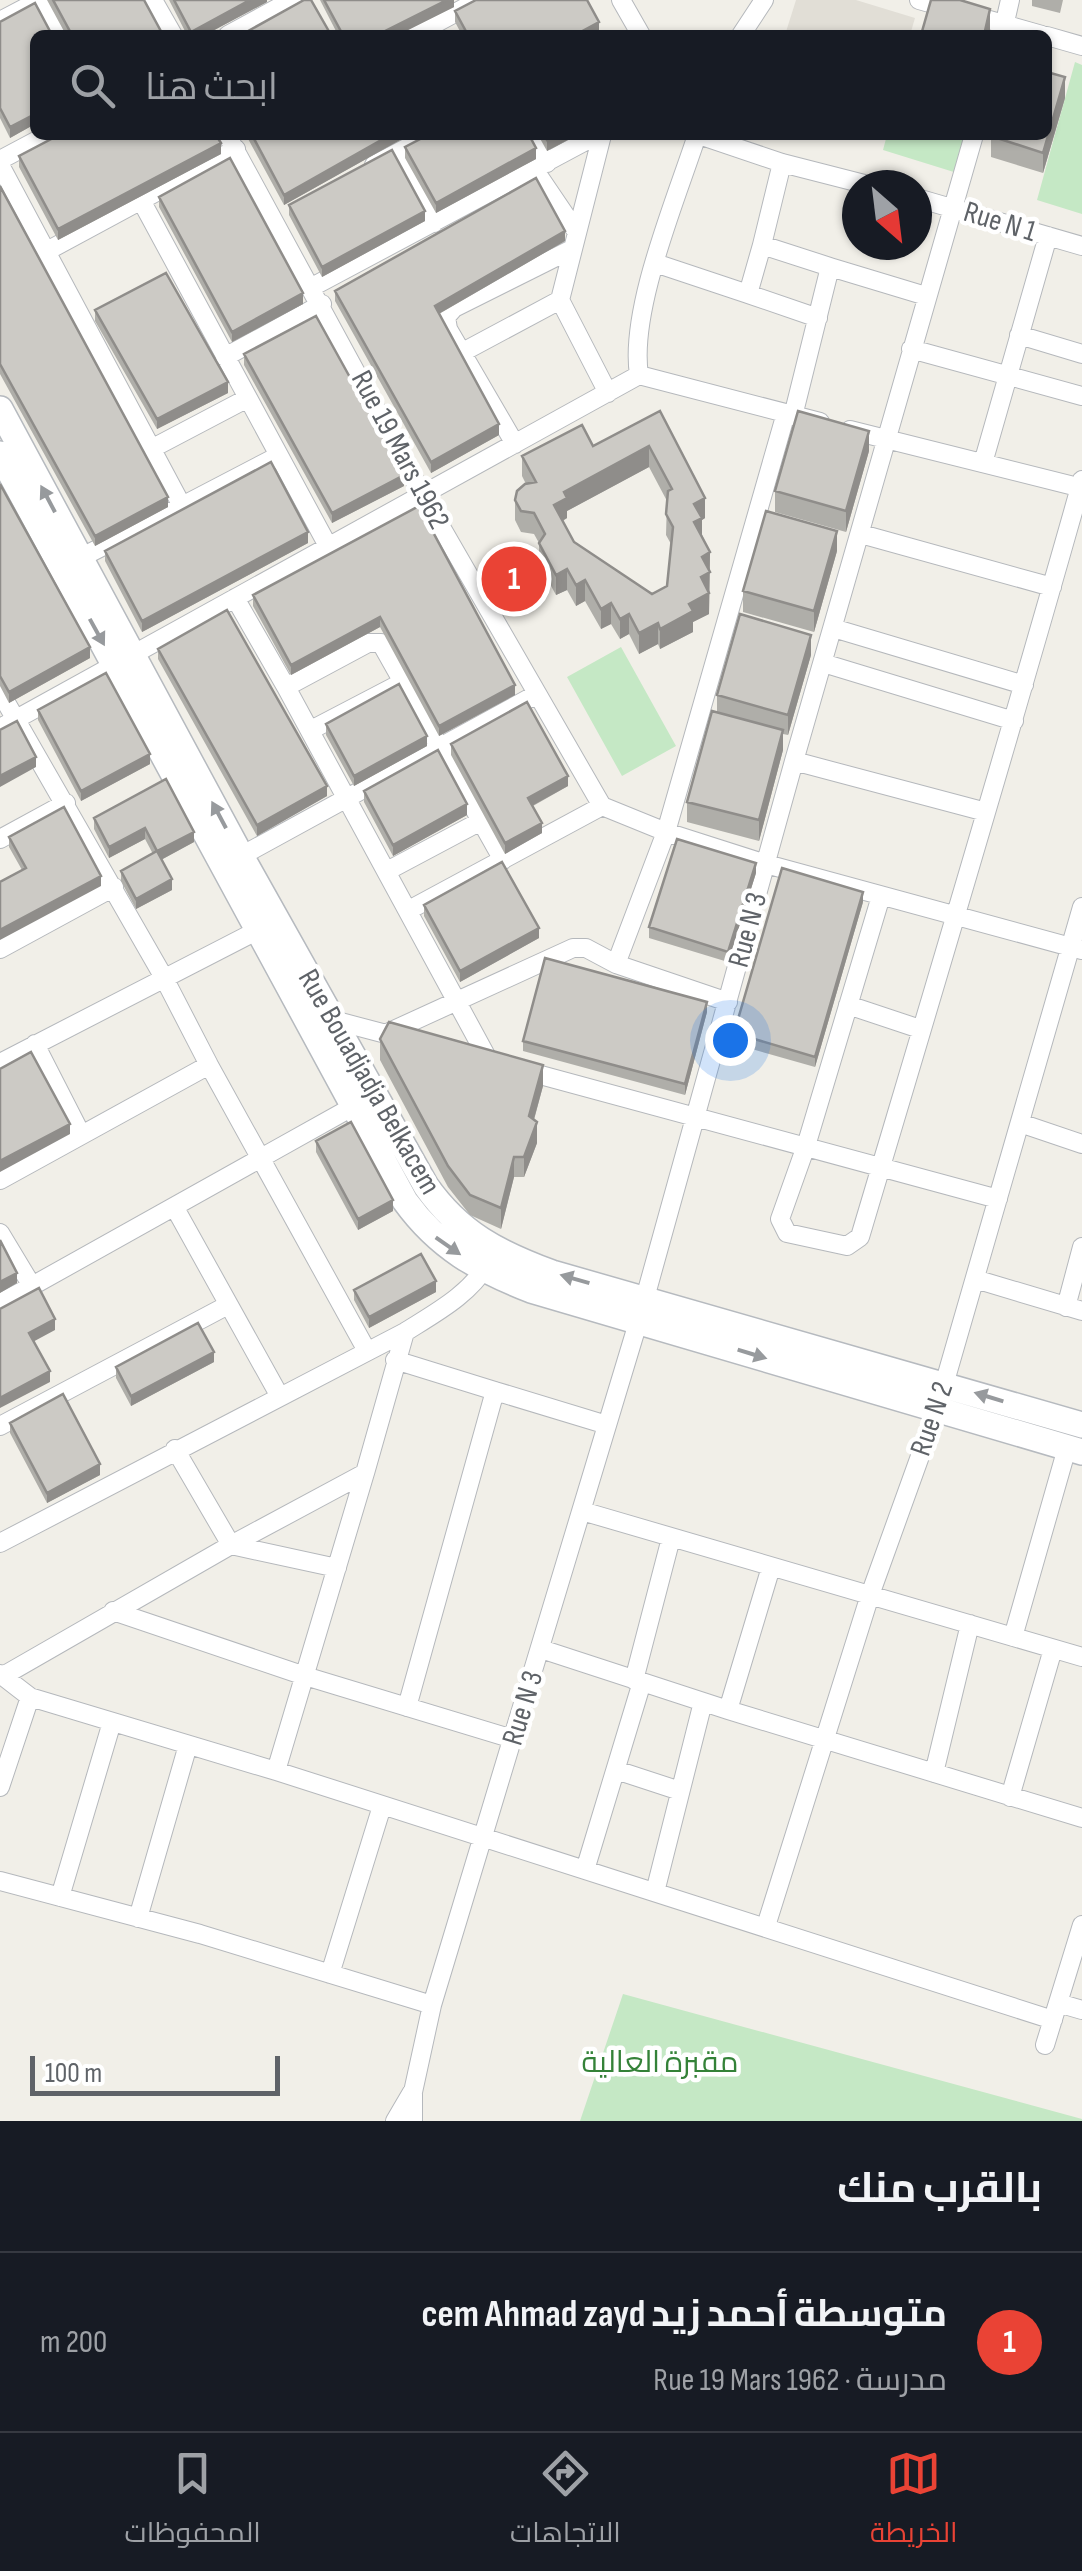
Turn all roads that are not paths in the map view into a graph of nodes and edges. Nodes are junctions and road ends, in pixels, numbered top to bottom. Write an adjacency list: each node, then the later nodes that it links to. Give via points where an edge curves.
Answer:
1 (153, 0): 11 (street)
2 (621, 0): 14 (street)
3 (764, 0): 15 (street)
4 (920, 0): 16 (street)
5 (1010, 0): 16 (street)
6 (38, 1): 9 (street); 10 (street)
7 (285, 2): 12 (street)
8 (460, 12): 13 (street)
9 (0, 22)
10 (55, 30)
11 (169, 30)
12 (237, 30)
13 (424, 30)
14 (632, 30)
15 (744, 30)
16 (1003, 30)
17 (1052, 38): 18 (street)
18 (1082, 46)
19 (39, 140): 30 (street)
20 (229, 140): 35 (street)
21 (231, 140): 47 (street, Rue 19 Mars 1962, via 283,214)
22 (422, 140): 29 (street)
23 (533, 140): 32 (street)
24 (590, 140): 32 (street)
25 (598, 140): 40 (street)
26 (696, 140): 44 (street)
27 (713, 140): 31 (street)
28 (973, 140): 37 (street, Rue N 3)
29 (396, 154): 33 (street); 38 (street)
30 (0, 163): 43 (street)
31 (782, 163): 34 (street); 41 (street)
32 (541, 166): 38 (street); 40 (street)
33 (361, 172)
34 (842, 178)
35 (142, 202): 43 (street); 55 (street, via 169,273)
36 (932, 202): 37 (street, Rue N 1)
37 (954, 208): 39 (street, Rue N 1); 48 (street, Rue N 3)
38 (434, 223): 47 (street)
39 (1048, 236): 42 (street, Rue N 1); 51 (street)
40 (574, 240): 49 (street); 53 (street, via 447,313)
41 (762, 245): 45 (street); 46 (street)
42 (1082, 246)
43 (47, 251): 65 (street, via 91,315)
44 (655, 262): 46 (street); 56 (street, via 637,339)
45 (830, 267): 48 (street); 50 (street)
46 (748, 294): 50 (street)
47 (317, 296): 55 (street); 70 (street, Rue 19 Mars 1962)
48 (926, 296): 52 (street, Rue N 3)
49 (560, 300): 53 (street); 58 (street)
50 (818, 318): 62 (street)
51 (1019, 336): 54 (street); 57 (street)
52 (911, 348): 57 (street); 63 (street, Rue N 3)
53 (461, 353): 64 (street)
54 (1082, 354)
55 (225, 356): 60 (street)
56 (639, 375): 58 (street); 62 (street)
57 (1009, 376): 59 (street); 68 (street)
58 (608, 393): 64 (street)
59 (1082, 396)
60 (248, 398): 65 (street); 67 (street)
61 (0, 409): 74 (street, Rue Bouadjadja Belkacem, one-way to 61)
62 (790, 415): 63 (street); 94 (street, via 706,722)
63 (888, 439): 68 (street); 72 (street, Rue N 3)
64 (515, 444): 70 (street)
65 (151, 449): 71 (street)
66 (0, 454): 78 (street, Rue Bouadjadja Belkacem, one-way to 78)
67 (278, 456): 71 (street); 73 (street)
68 (983, 463): 69 (street)
69 (1081, 485): 75 (street)
70 (422, 494): 73 (street); 83 (street, Rue 19 Mars 1962)
71 (182, 506): 74 (street)
72 (853, 541): 75 (street); 77 (street, Rue N 3)
73 (328, 546): 76 (street)
74 (80, 558): 78 (street, Rue Bouadjadja Belkacem)
75 (1052, 586): 80 (street)
76 (235, 598): 78 (street); 81 (street)
77 (824, 644): 80 (street); 84 (street); 88 (street, Rue N 3)
78 (125, 661): 85 (street); 96 (street, Rue Bouadjadja Belkacem, one-way to 78); 105 (street, Rue Bouadjadja Belkacem)
79 (403, 682): 81 (street, via 375,641); 86 (street); 87 (street)
80 (1024, 685): 84 (street)
81 (286, 687): 86 (street)
82 (0, 692): 85 (street)
83 (537, 694): 87 (street); 91 (street, Rue 19 Mars 1962)
84 (1014, 721): 92 (street)
85 (8, 724): 90 (street)
86 (311, 730): 89 (street)
87 (440, 748): 89 (street); 93 (street)
88 (790, 752): 92 (street); 98 (street, Rue N 3)
89 (348, 798): 96 (street); 99 (street)
90 (66, 803): 95 (street); 100 (street)
91 (602, 806): 94 (street); 97 (street)
92 (986, 812): 104 (street)
93 (481, 821): 97 (street); 99 (street)
94 (666, 832): 98 (street); 108 (street)
95 (0, 839)
96 (241, 856): 105 (street, Rue Bouadjadja Belkacem)
97 (502, 860): 103 (street)
98 (766, 864): 101 (street); 111 (street, Rue N 3)
99 (387, 870): 103 (street)
100 (114, 887): 107 (street); 109 (street)
101 (880, 896): 104 (street); 112 (street)
102 (1082, 906): 106 (street, Rue N 2)
103 (408, 910): 110 (street)
104 (952, 917): 106 (street); 114 (street)
105 (268, 925): 109 (street); 113 (street, Rue Bouadjadja Belkacem); 120 (street, Rue Bouadjadja Belkacem)
106 (1076, 948): 122 (street, Rue N 2)
107 (0, 949)
108 (616, 964): 110 (street, via 574,948); 111 (street)
109 (164, 976): 117 (street); 119 (street)
110 (458, 1001): 115 (street); 121 (street, via 480,1059)
111 (728, 1002): 121 (street, Rue N 3)
112 (848, 1006): 114 (street); 125 (street)
113 (333, 1020): 115 (street); 133 (street, Rue Bouadjadja Belkacem, via 440,1206)
114 (920, 1030): 127 (street)
115 (385, 1034): 116 (street)
116 (420, 1043)
117 (35, 1044): 118 (street); 123 (street)
118 (0, 1063)
119 (209, 1065): 123 (street); 126 (street)
120 (354, 1106): 126 (street); 133 (street, Rue Bouadjadja Belkacem, one-way to 133, via 421,1223 438,1241)
121 (694, 1116): 125 (street); 139 (street, Rue N 3)
122 (1020, 1123): 124 (street); 129 (street, Rue N 2)
123 (81, 1134): 128 (street)
124 (1082, 1144)
125 (806, 1146): 127 (street); 127 (street, via 780,1219 786,1232 855,1243)
126 (260, 1158): 130 (street); 141 (street)
127 (880, 1168): 129 (street)
128 (0, 1180)
129 (998, 1200): 134 (street, Rue N 2)
130 (175, 1208): 135 (street); 137 (street)
131 (0, 1233): 135 (street)
132 (1082, 1247): 138 (street)
133 (490, 1260): 139 (street, Rue Bouadjadja Belkacem, via 552,1273); 140 (street, via 454,1301)
134 (975, 1280): 138 (street); 145 (street, Rue N 2)
135 (32, 1286): 136 (street)
136 (0, 1303)
137 (228, 1305): 144 (street); 148 (street)
138 (1074, 1309)
139 (641, 1310): 145 (street, Rue Bouadjadja Belkacem); 146 (street, Rue N 3)
140 (405, 1332): 141 (street); 142 (street)
141 (367, 1351): 144 (street)
142 (394, 1360): 143 (street); 151 (street)
143 (494, 1391): 146 (street); 170 (street)
144 (279, 1395): 149 (street)
145 (941, 1397): 147 (street, Rue Bouadjadja Belkacem, one-way to 145); 150 (street, Rue Bouadjadja Belkacem); 158 (street, Rue N 2)
146 (607, 1425): 152 (street, Rue N 3)
147 (1082, 1425)
148 (0, 1426)
149 (175, 1449): 153 (street); 155 (street)
150 (1074, 1450): 161 (street)
151 (365, 1473): 155 (street); 157 (street)
152 (582, 1511): 154 (street); 162 (street, Rue N 3)
153 (2, 1536)
154 (671, 1538): 156 (street); 167 (street)
155 (232, 1545): 157 (street); 159 (street)
156 (771, 1567): 158 (street); 171 (street)
157 (337, 1568): 166 (street)
158 (870, 1595): 160 (street); 174 (street, Rue N 2)
159 (113, 1612): 165 (street); 166 (street)
160 (970, 1624): 161 (street); 178 (street)
161 (1013, 1637): 163 (street)
162 (541, 1649): 167 (street); 173 (street, Rue N 3)
163 (1053, 1649): 164 (street); 181 (street)
164 (1082, 1657)
165 (1, 1675): 168 (street)
166 (305, 1676): 170 (street); 177 (street)
167 (638, 1681): 169 (street); 176 (street)
168 (30, 1697): 172 (street); 179 (street)
169 (703, 1702): 171 (street); 180 (street)
170 (407, 1707): 173 (street)
171 (728, 1710): 174 (street)
172 (112, 1722): 175 (street); 188 (street)
173 (513, 1739): 184 (street, Rue N 3)
174 (826, 1741): 178 (street); 191 (street, Rue N 2)
175 (188, 1744): 177 (street); 189 (street)
176 (616, 1770): 180 (street); 185 (street)
177 (276, 1772): 182 (street)
178 (934, 1774): 181 (street)
179 (0, 1786)
180 (680, 1791): 187 (street)
181 (1010, 1797): 183 (street)
182 (382, 1806): 184 (street); 192 (street)
183 (1082, 1818)
184 (482, 1838): 185 (street); 193 (street, Rue N 3)
185 (585, 1870): 187 (street)
186 (0, 1881): 188 (street)
187 (655, 1892): 191 (street)
188 (60, 1898): 189 (street)
189 (138, 1918): 192 (street)
190 (1082, 1925): 195 (street)
191 (766, 1926): 195 (street)
192 (330, 1974): 193 (street)
193 (432, 2004): 197 (street, Rue N 3)
194 (1082, 2010): 195 (street)
195 (1056, 2012): 196 (street)
196 (1045, 2045)
197 (412, 2092): 198 (street); 199 (street)
198 (395, 2121)
199 (413, 2121)

